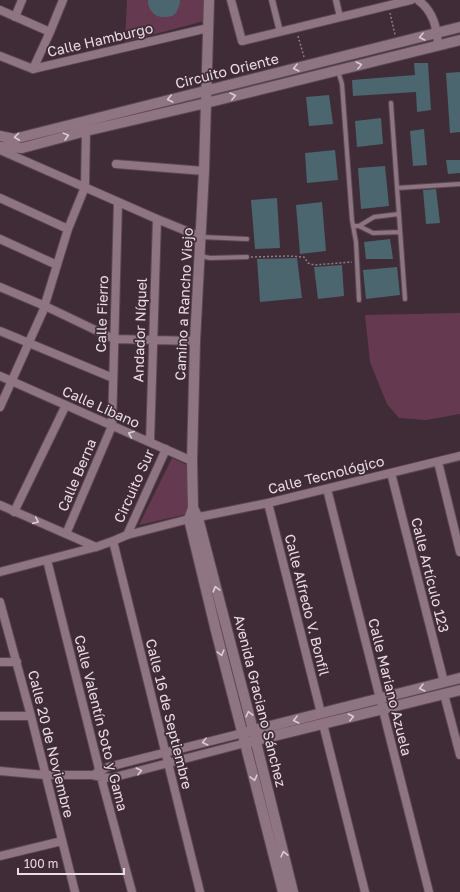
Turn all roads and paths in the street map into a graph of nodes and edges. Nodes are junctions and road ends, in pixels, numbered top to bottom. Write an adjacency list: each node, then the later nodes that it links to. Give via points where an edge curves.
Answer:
1 (22, 0): 11 (street)
2 (63, 0): 16 (street)
3 (211, 0): 14 (street)
4 (231, 0): 17 (street, via 242,41)
5 (272, 0): 17 (street)
6 (336, 0): 12 (street)
7 (411, 0): 9 (street)
8 (418, 0): 18 (street, via 424,4 433,18)
9 (388, 6): 12 (street); 20 (path)
10 (0, 10): 11 (street)
11 (15, 17): 16 (street)
12 (340, 17): 15 (street)
13 (460, 27): 18 (street, Circuito Oriente)
14 (208, 28): 24 (street, Calle Hamburgo); 26 (street)
15 (296, 28): 17 (street); 23 (path)
16 (50, 32): 24 (street)
17 (280, 32)
18 (438, 33): 20 (street, Circuito Oriente, one-way to 20); 21 (street)
19 (460, 40): 21 (street, Circuito Oriente)
20 (397, 43): 23 (street, Circuito Oriente)
21 (438, 45): 25 (street, Circuito Oriente, one-way to 21)
22 (0, 56): 24 (street, Calle Hamburgo)
23 (307, 66): 26 (street, Circuito Oriente, one-way to 26)
24 (33, 69)
25 (338, 70): 27 (street, Circuito Oriente, one-way to 25); 43 (lane, via 342,84)
26 (206, 90): 27 (street); 30 (street, Circuito Oriente, one-way to 30)
27 (206, 103): 29 (street, Circuito Oriente); 35 (street, Camino a Rancho Viejo)
28 (391, 103): 38 (lane)
29 (86, 131): 32 (street, Circuito Oriente, one-way to 29); 37 (street)
30 (41, 132): 31 (street, Circuito Oriente, one-way to 31, via 14,139); 32 (street)
31 (0, 136)
32 (43, 142): 33 (street, Circuito Oriente, via 22,148)
33 (0, 149): 37 (street)
34 (116, 164): 35 (street)
35 (204, 171): 47 (street, Camino a Rancho Viejo)
36 (460, 184): 38 (lane)
37 (85, 187): 40 (street); 45 (street)
38 (397, 188): 41 (lane)
39 (0, 198): 45 (street)
40 (118, 202): 42 (street); 59 (street, Calle Fierro)
41 (399, 214): 44 (lane, via 374,217); 46 (lane)
42 (157, 219): 47 (street); 60 (street, Andador Níquel)
43 (353, 226): 44 (lane); 52 (lane)
44 (359, 226): 46 (lane, via 373,233)
45 (68, 229): 53 (street)
46 (400, 232): 55 (lane)
47 (201, 237): 49 (lane); 50 (street, Camino a Rancho Viejo)
48 (0, 239): 53 (street)
49 (247, 239)
50 (199, 256): 51 (lane); 61 (street, Camino a Rancho Viejo)
51 (247, 257): 52 (path, via 304,257 308,263 314,265)
52 (357, 261): 56 (lane)
53 (57, 265): 57 (street)
54 (0, 288): 57 (street)
55 (405, 299)
56 (359, 300)
57 (45, 306): 59 (street); 62 (street)
58 (0, 331): 62 (street)
59 (114, 339): 60 (street); 64 (street, Calle Fierro)
60 (153, 340): 61 (street); 69 (street, Andador Níquel)
61 (195, 341): 72 (street, Camino a Rancho Viejo)
62 (28, 343): 64 (street); 65 (street)
63 (0, 376): 65 (street, Calle Libano)
64 (113, 378): 68 (street, Calle Fierro)
65 (11, 381): 66 (street, Calle Libano); 67 (street)
66 (66, 405): 68 (street, Calle Libano); 78 (street)
67 (0, 407)
68 (112, 426): 69 (street, Calle Libano, one-way to 68); 80 (street, Calle Berna)
69 (150, 442): 70 (street, Calle Libano)
70 (166, 449): 72 (street, Calle Libano); 81 (street, Circuito Sur)
71 (460, 456): 73 (street, Calle Tecnológico)
72 (192, 461): 79 (street, Camino a Rancho Viejo)
73 (438, 462): 74 (street, Calle Tecnológico); 84 (street)
74 (391, 473): 75 (street, Calle Tecnológico); 93 (street, Calle Artículo 123)
75 (327, 489): 76 (street, Calle Tecnológico); 96 (street, Calle Mariano Azuela)
76 (268, 503): 79 (street, Calle Tecnológico); 98 (street, Calle Alfredo V. Bonfil)
77 (0, 505): 78 (street)
78 (14, 512): 80 (street, one-way to 80)
79 (193, 519): 81 (street, Calle Tecnológico); 88 (street, Avenida Graciano Sánchez, one-way to 79); 89 (street, Avenida Graciano Sánchez)
80 (66, 534): 83 (street)
81 (127, 535): 82 (street, Calle Tecnológico)
82 (113, 541): 83 (street, Calle Tecnológico); 106 (street, Calle 16 de Septiembre)
83 (96, 548): 85 (street, Calle Tecnológico)
84 (460, 552)
85 (47, 560): 86 (street, Calle Tecnológico); 110 (street, Calle Valentín Soto y Gama)
86 (0, 572)
87 (0, 602): 91 (street, Calle 20 de Noviembre)
88 (226, 628): 89 (street); 102 (street, Avenida Graciano Sánchez, one-way to 88)
89 (216, 631): 103 (street, Avenida Graciano Sánchez, one-way to 103)
90 (0, 662): 91 (street)
91 (17, 662): 100 (street, Calle 20 de Noviembre)
92 (460, 678): 93 (street)
93 (444, 682): 96 (street, one-way to 96)
94 (460, 690): 95 (street)
95 (444, 694): 97 (street); 107 (street)
96 (380, 698): 97 (street, Calle Mariano Azuela); 98 (street)
97 (383, 709): 101 (street, one-way to 97); 120 (street, Calle Mariano Azuela)
98 (321, 713): 102 (street, one-way to 102)
99 (0, 716): 100 (street)
100 (31, 716): 111 (street, Calle 20 de Noviembre)
101 (323, 724): 104 (street); 119 (street)
102 (253, 730): 103 (street); 104 (street, Avenida Graciano Sánchez)
103 (243, 733): 105 (street, Avenida Graciano Sánchez); 106 (street, one-way to 106)
104 (255, 741): 105 (street); 118 (street, Avenida Graciano Sánchez, one-way to 104)
105 (245, 743): 108 (street); 117 (street, Avenida Graciano Sánchez, one-way to 117)
106 (166, 752): 108 (street, Calle 16 de Septiembre); 110 (street, via 108,767)
107 (460, 755)
108 (168, 764): 110 (street, one-way to 108, via 111,778); 116 (street, Calle 16 de Septiembre)
109 (0, 771): 111 (street)
110 (100, 774): 111 (street); 115 (street, Calle Valentín Soto y Gama)
111 (45, 775): 112 (street, Calle 20 de Noviembre)
112 (62, 841): 113 (street); 114 (street, Calle 20 de Noviembre)
113 (0, 856)
114 (75, 892)
115 (132, 892)
116 (200, 892)
117 (283, 892)
118 (293, 892)
119 (365, 892)
120 (429, 892)

